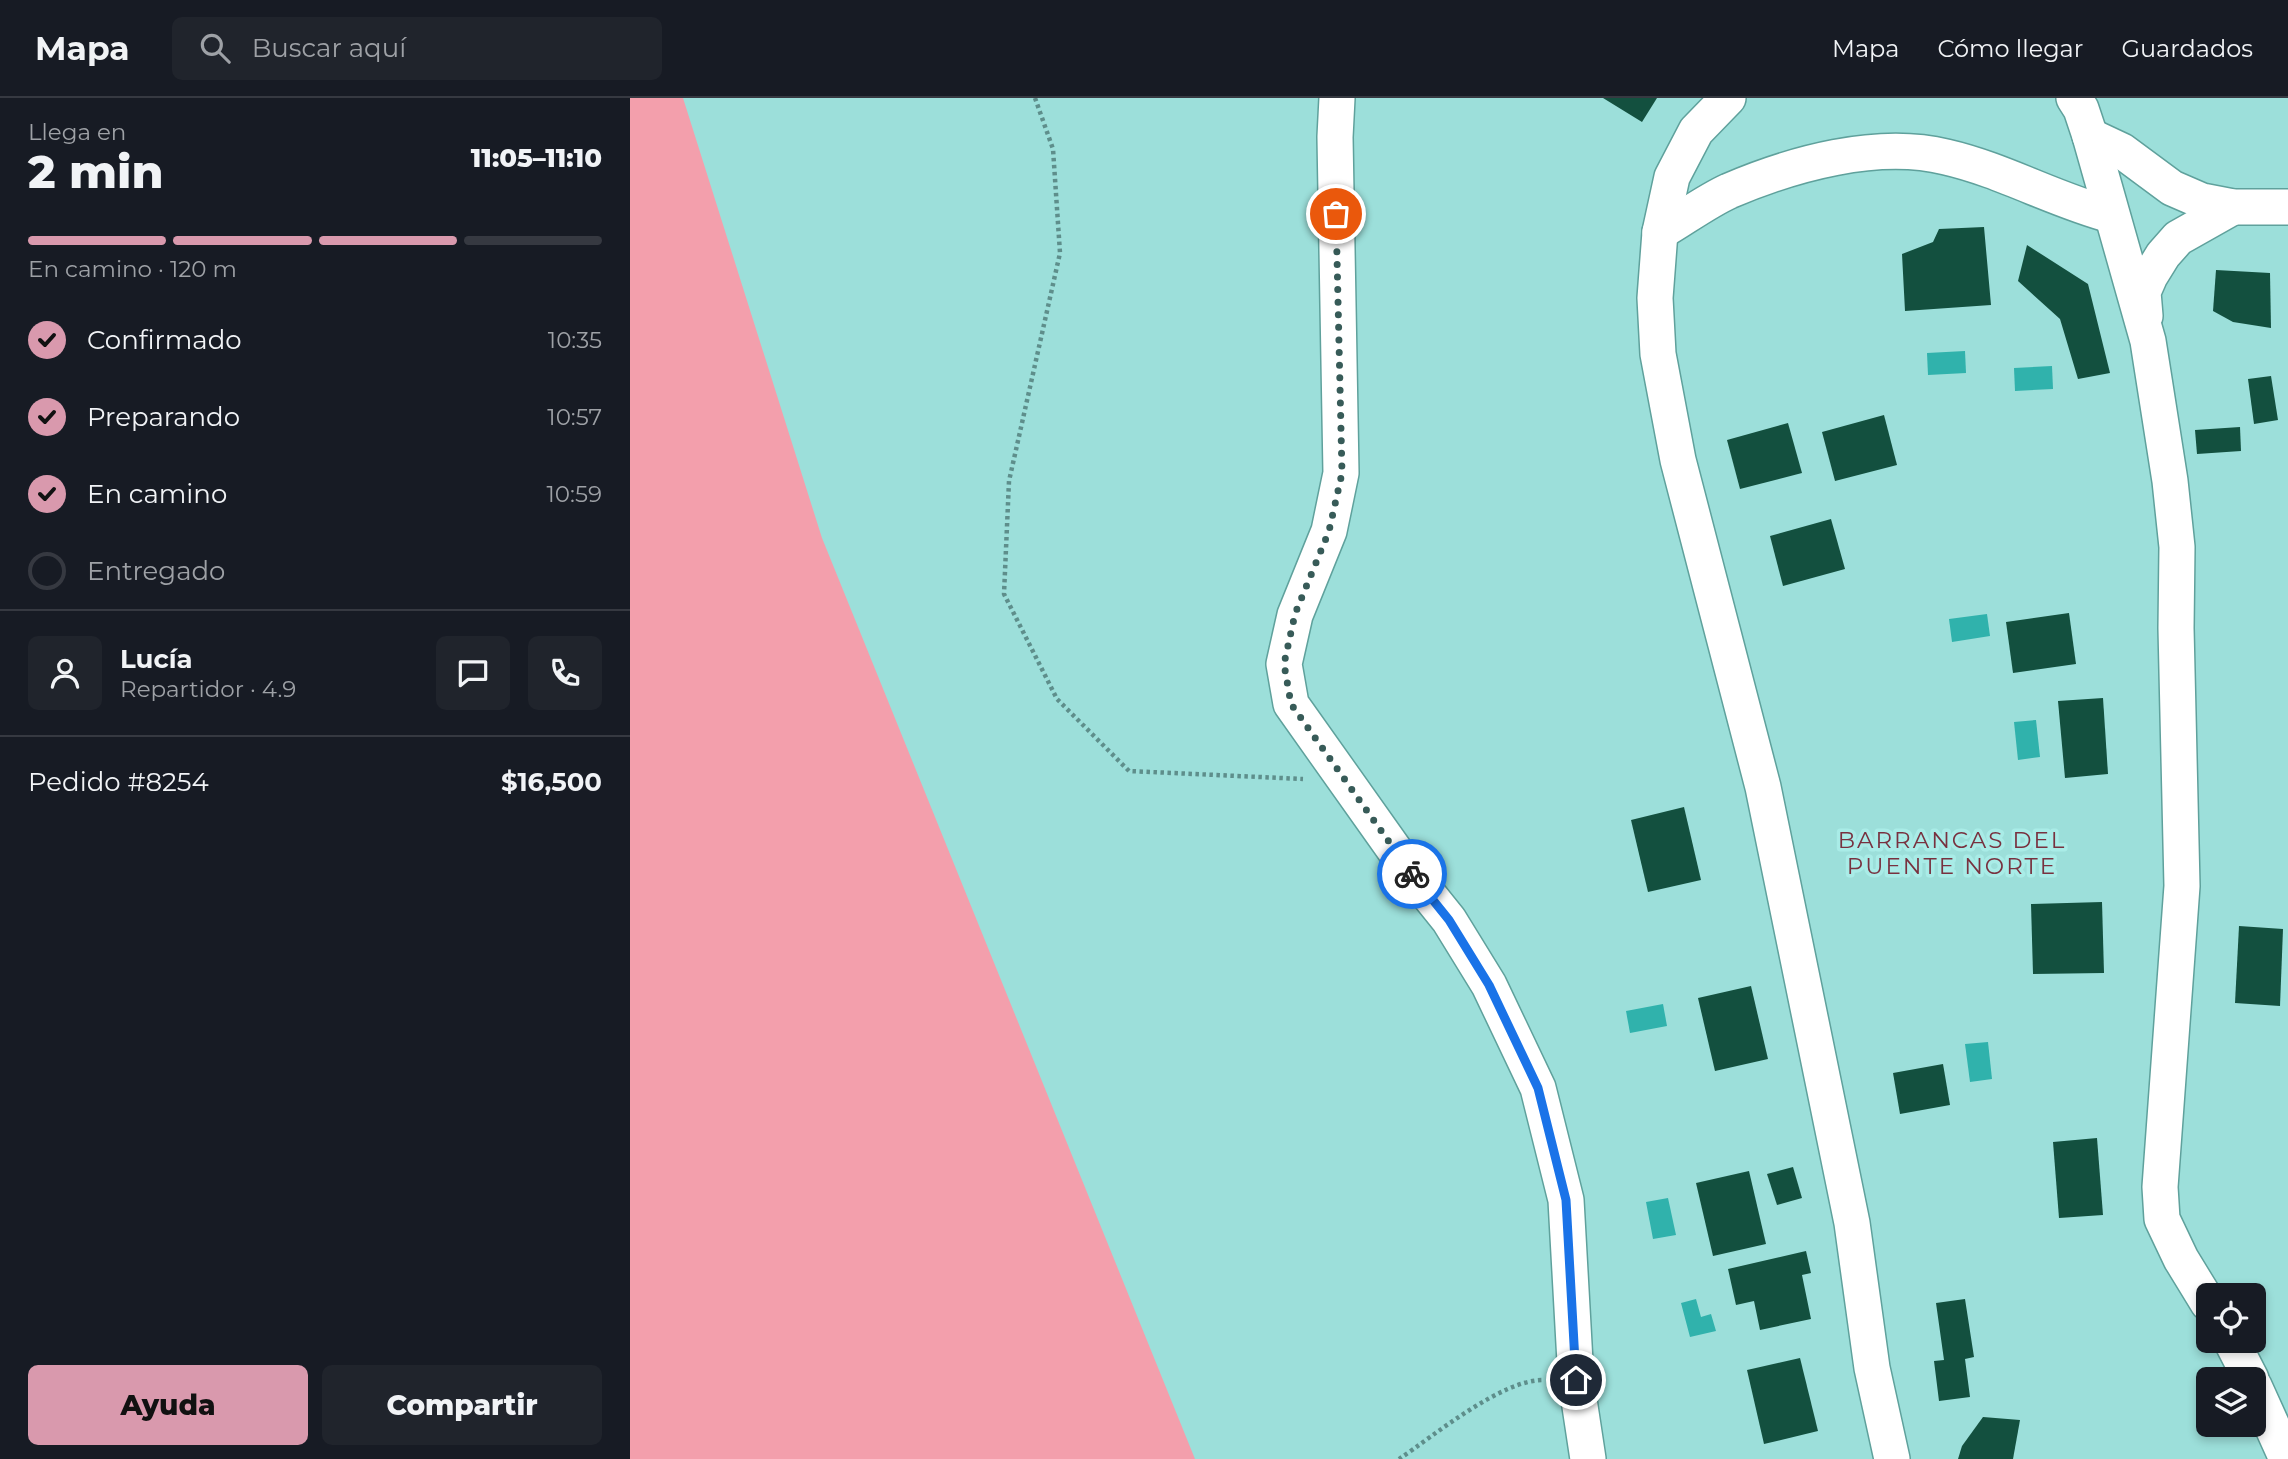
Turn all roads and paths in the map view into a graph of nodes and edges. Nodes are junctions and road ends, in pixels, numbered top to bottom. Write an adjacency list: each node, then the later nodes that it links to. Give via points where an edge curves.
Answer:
1 (1035, 98): 11 (path, via 1053,149 1060,253 1009,481 1004,594 1057,699 1129,771)
2 (1336, 98): 11 (street, via 1342,473 1329,531 1295,614 1284,664 1291,704)
3 (1728, 98): 9 (street, via 1696,131 1672,177)
4 (2076, 100): 5 (street)
5 (2090, 136): 6 (street, via 2122,151 2172,188); 8 (street)
6 (2233, 207): 7 (street); 10 (street, via 2178,238 2163,255 2143,292)
7 (2288, 207)
8 (2111, 215): 9 (street, via 1945,156 1898,151 1779,172 1726,192); 10 (street)
9 (1660, 232): 17 (street, via 1655,298 1658,354 1678,460 1763,787 1852,1223 1872,1368)
10 (2148, 341): 12 (street, via 2177,547 2182,886 2160,1187 2162,1219)
11 (1344, 781): 13 (street, via 1449,920 1489,985 1538,1088 1566,1200)
12 (2196, 1283)
13 (1576, 1380): 15 (path, via 1532,1380 1502,1389); 16 (street)
14 (2266, 1413): 18 (street)
15 (1399, 1459)
16 (1588, 1459)
17 (1892, 1459)
18 (2287, 1459)

